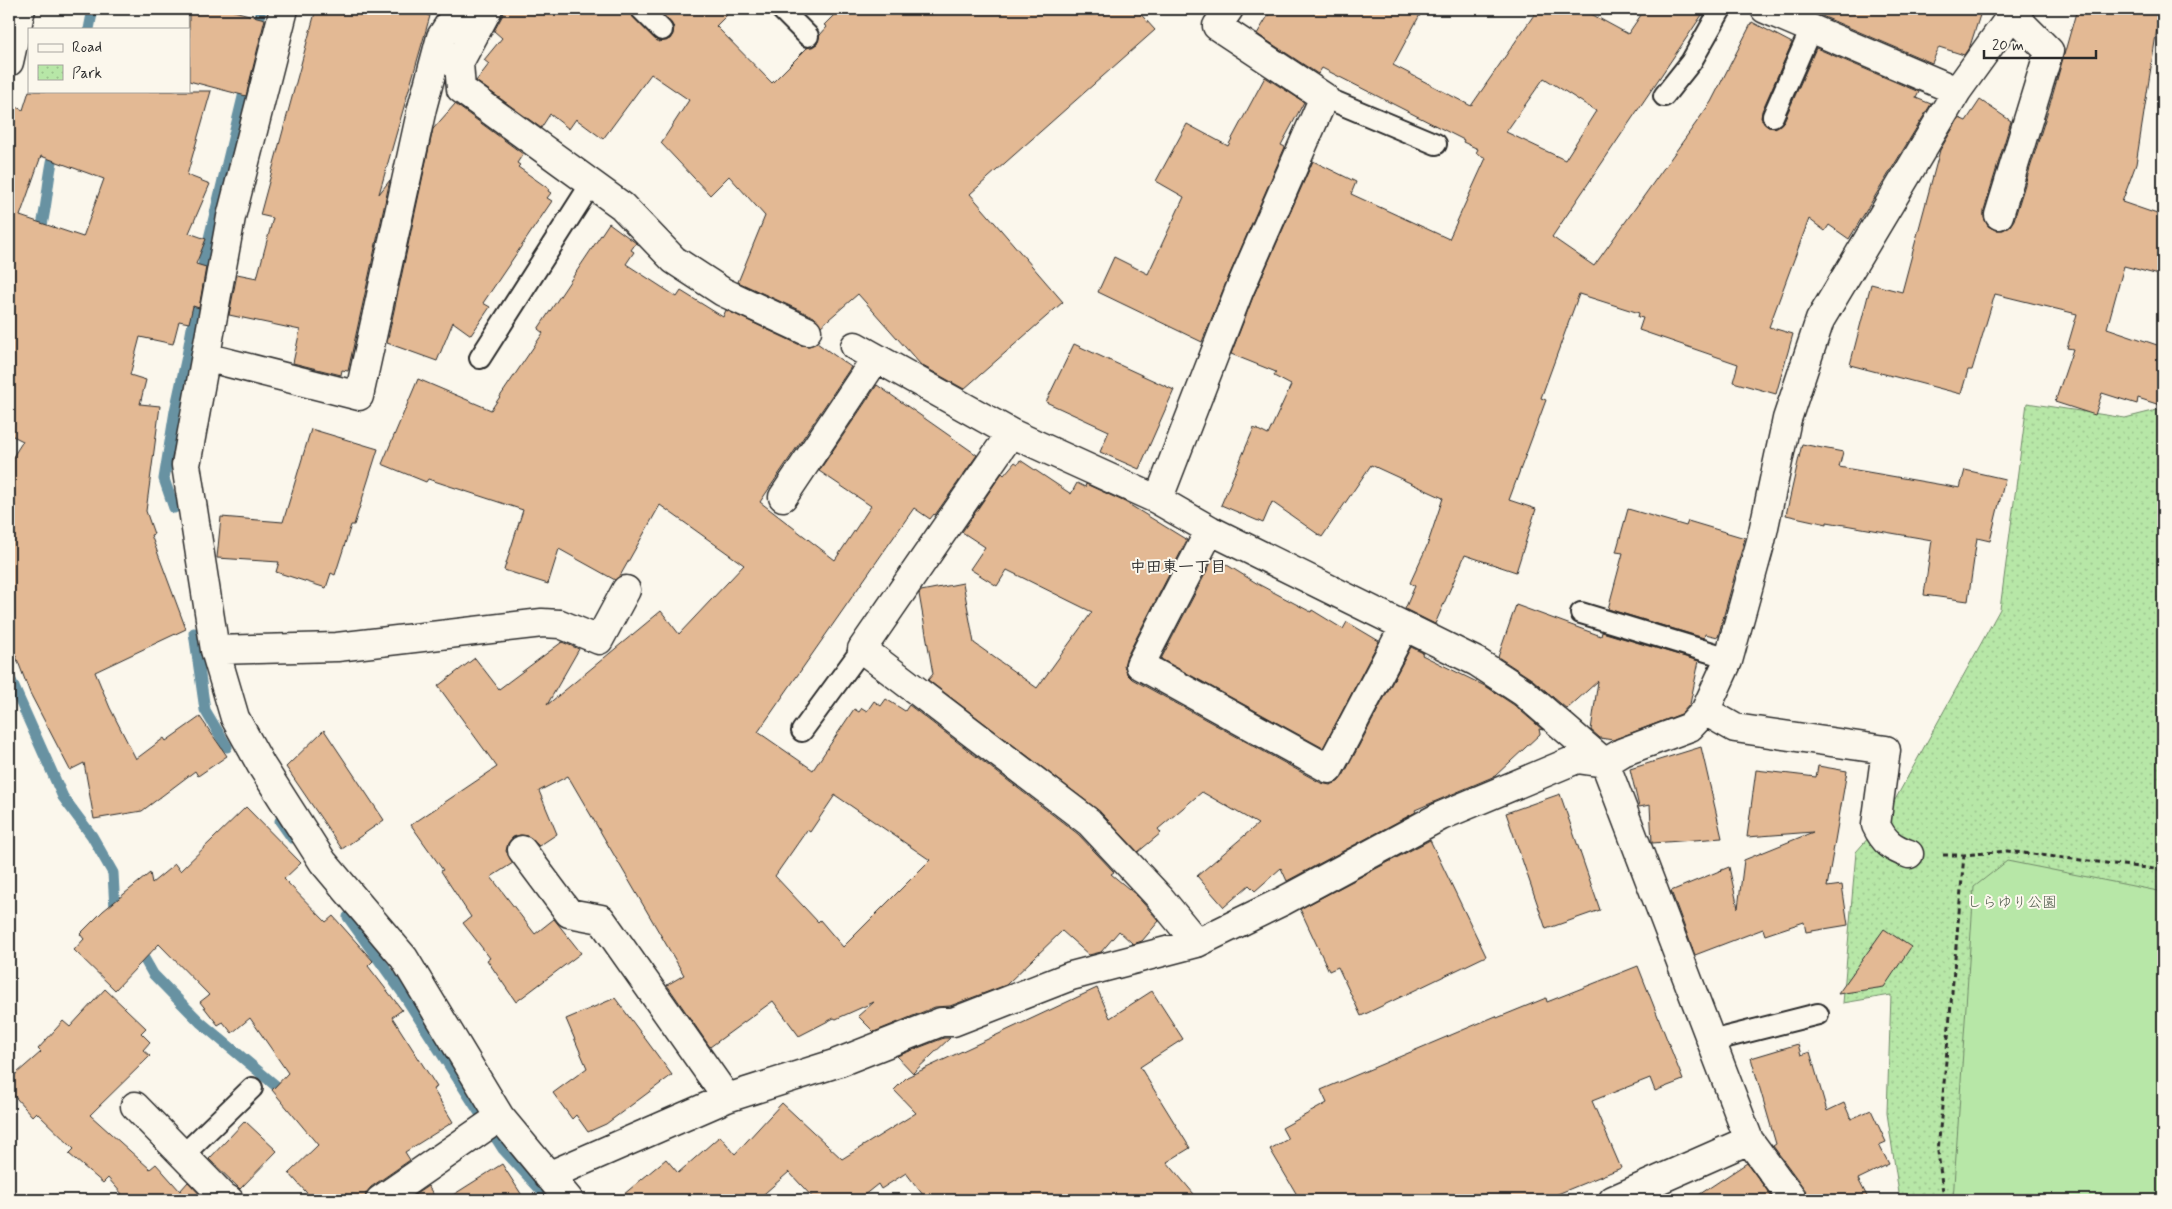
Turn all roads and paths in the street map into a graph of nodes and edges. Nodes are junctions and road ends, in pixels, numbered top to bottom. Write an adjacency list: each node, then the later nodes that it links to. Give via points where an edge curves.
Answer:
1 (22, 9): 14 (street)
2 (284, 9): 24 (street, via 231,217)
3 (459, 9): 24 (street, via 441,37 422,108 359,396 217,360)
4 (488, 9): 20 (street, via 459,63 461,89)
5 (641, 9): 12 (lane)
6 (781, 9): 13 (lane)
7 (1229, 9): 17 (street, via 1217,26)
8 (1722, 9): 16 (lane, via 1690,62)
9 (1776, 11): 11 (street)
10 (2014, 11): 15 (street); 21 (street, via 2049,51)
11 (1811, 29): 15 (street); 18 (lane)
12 (662, 30)
13 (808, 36)
14 (9, 62)
15 (1957, 92): 34 (street, via 1820,320 1787,419 1761,541)
16 (1664, 96)
17 (1324, 97): 19 (lane); 27 (street, via 1239,291)
18 (1773, 116)
19 (1436, 144)
20 (591, 184): 22 (street, via 622,206 674,260 723,292); 23 (lane)
21 (1999, 215)
22 (807, 331)
23 (480, 358)
24 (205, 361): 33 (street, via 186,465)
25 (1011, 433): 26 (street, via 866,352); 27 (street); 32 (street)
26 (783, 497)
27 (1158, 500): 28 (street)
28 (1210, 530): 31 (street); 31 (street, via 1140,665 1329,769)
29 (626, 590): 33 (street, via 599,640 560,624 542,623 337,647)
30 (1581, 613): 34 (lane)
31 (1404, 627): 37 (street, via 1477,662 1523,692)
32 (862, 649): 36 (lane); 42 (street, via 1089,822)
33 (215, 650): 48 (street, via 235,718 261,766 323,862 404,958)
34 (1729, 658): 35 (street)
35 (1705, 710): 37 (street, via 1690,727 1623,752); 39 (street, via 1734,728 1886,750 1876,825 1893,848)
36 (802, 731)
37 (1606, 763): 42 (street, via 1577,759 1441,816); 44 (street)
38 (522, 850): 46 (street, via 569,913 601,918)
39 (1909, 854): 40 (path)
40 (1964, 855): 41 (path, via 2007,851); 57 (path, via 1938,1152)
41 (2163, 870)
42 (1197, 943): 46 (street, via 1071,976 954,1022 942,1022 837,1063)
43 (1818, 1014): 44 (lane)
44 (1711, 1041): 49 (street)
45 (252, 1088): 50 (lane)
46 (727, 1098): 51 (street)
47 (135, 1106): 50 (street)
48 (500, 1117): 51 (street); 53 (street)
49 (1748, 1140): 55 (street); 56 (street)
50 (183, 1155): 52 (street)
51 (548, 1176): 54 (street)
52 (229, 1200)
53 (380, 1200)
54 (569, 1200)
55 (1613, 1200)
56 (1793, 1200)
57 (1944, 1200)

